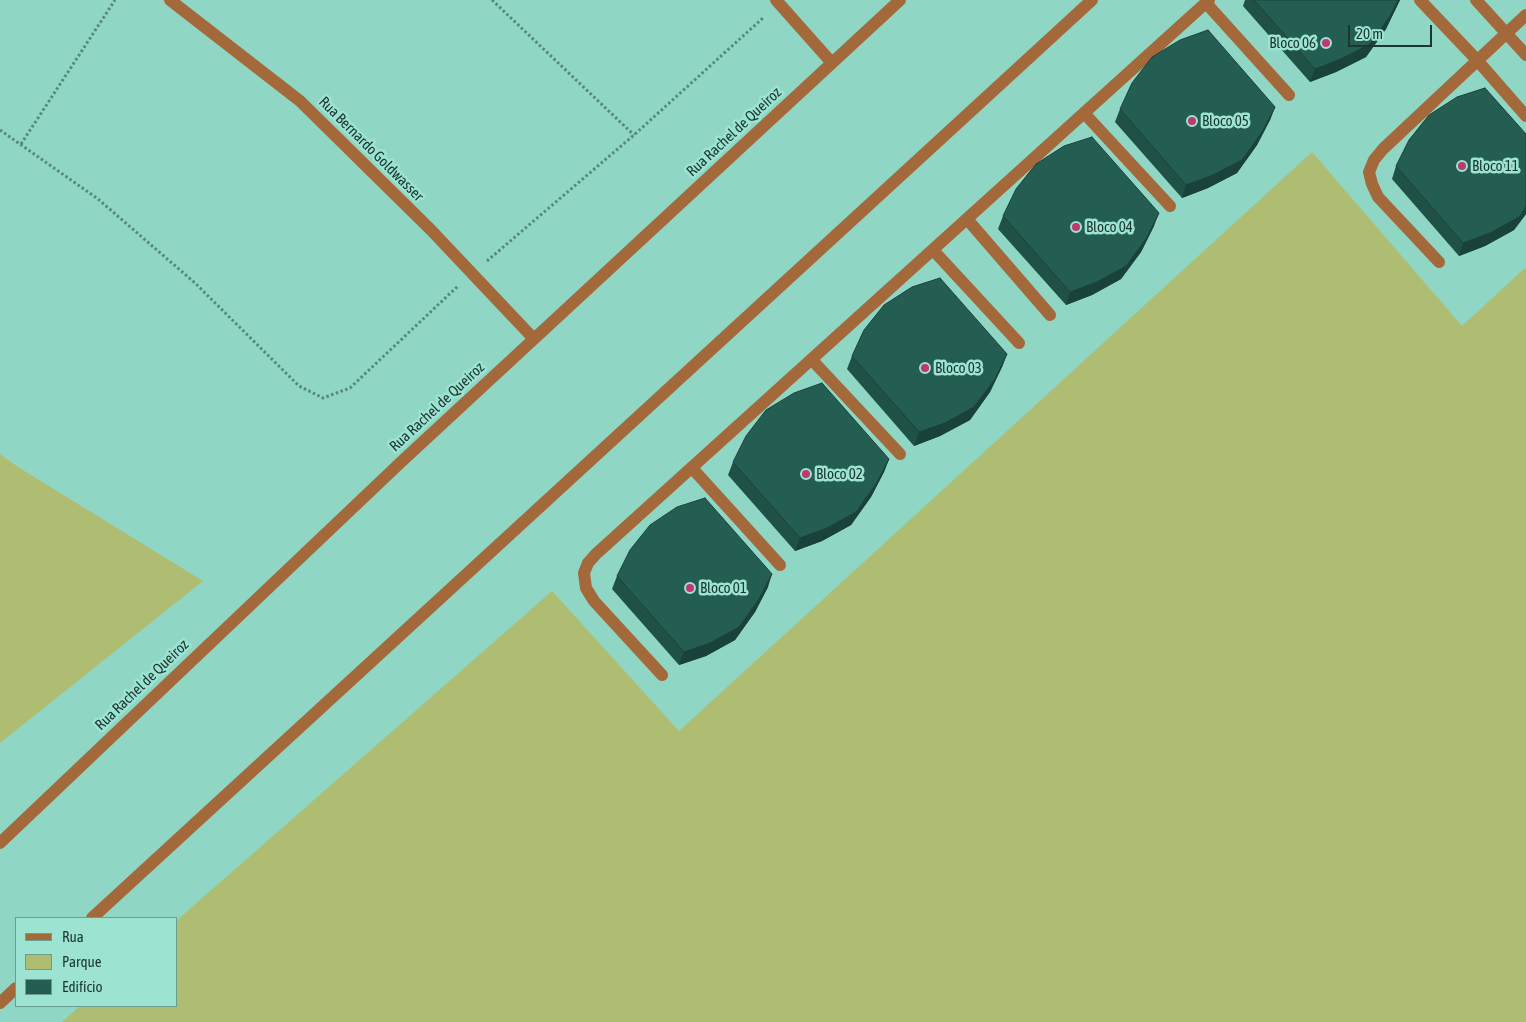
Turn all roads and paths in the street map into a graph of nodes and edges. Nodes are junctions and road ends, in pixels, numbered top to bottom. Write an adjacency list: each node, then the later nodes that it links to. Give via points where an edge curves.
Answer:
1 (115, 0): 20 (path)
2 (170, 0): 25 (street, Rua Bernardo Goldwasser, via 300,101)
3 (492, 0): 19 (path)
4 (900, 0): 14 (street, Rua Rachel de Queiroz)
5 (1092, 0): 35 (street)
6 (1420, 0): 13 (street)
7 (1476, 0): 11 (street)
8 (1208, 1): 15 (street); 16 (street)
9 (778, 2): 14 (street); 19 (path)
10 (1526, 15): 11 (street)
11 (1506, 33): 12 (street); 13 (street)
12 (1526, 55)
13 (1477, 60): 17 (street); 24 (street, via 1383,150 1369,172 1378,197)
14 (832, 63): 27 (street, Rua Rachel de Queiroz)
15 (1289, 95)
16 (1084, 113): 21 (street); 22 (street)
17 (1526, 116)
18 (0, 130): 20 (path)
19 (634, 135): 25 (path)
20 (21, 144): 25 (path, via 98,199 195,283 298,386 323,398 350,388)
21 (1170, 206)
22 (967, 219): 23 (street); 26 (street)
23 (933, 250): 28 (street); 29 (street)
24 (1440, 262)
25 (471, 274): 27 (street, Rua Bernardo Goldwasser)
26 (1050, 315)
27 (534, 339): 34 (street, Rua Rachel de Queiroz)
28 (1019, 343)
29 (812, 360): 30 (street); 31 (street)
30 (900, 454)
31 (692, 468): 32 (street); 33 (street, via 596,554 584,573 586,588 594,601)
32 (780, 565)
33 (662, 675)
34 (0, 843)
35 (93, 917)
36 (15, 989): 37 (street)
37 (0, 1003)

